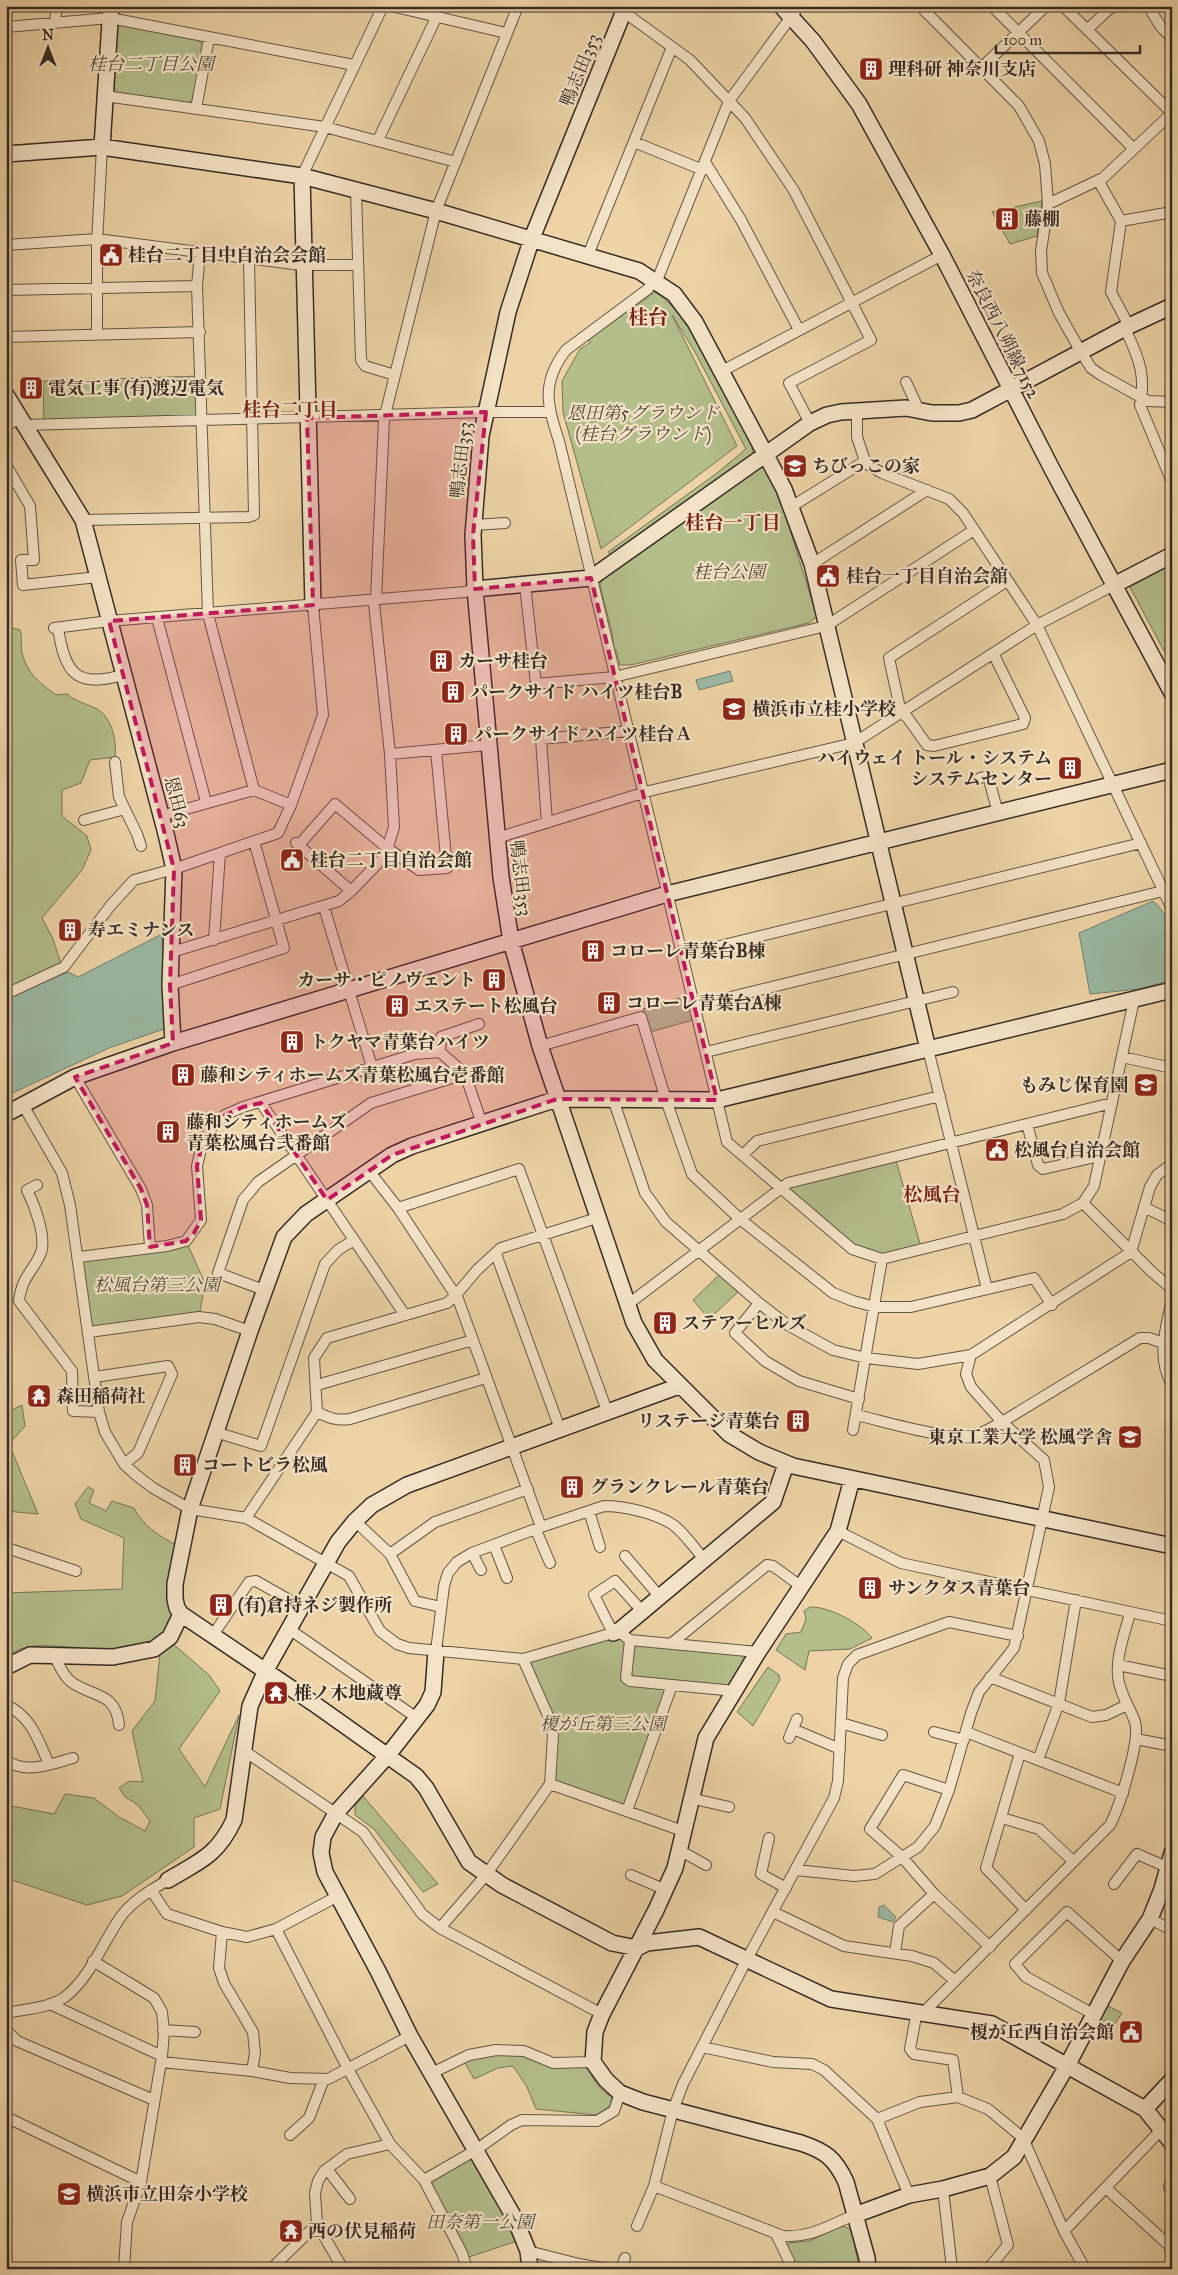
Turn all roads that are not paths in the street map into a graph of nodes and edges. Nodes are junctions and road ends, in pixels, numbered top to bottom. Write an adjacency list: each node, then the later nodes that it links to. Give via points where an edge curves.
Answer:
1 (56, 6): 15 (street)
2 (383, 6): 23 (street)
3 (391, 6): 14 (street)
4 (518, 6): 19 (street)
5 (920, 6): 24 (street)
6 (992, 6): 18 (street)
7 (1046, 6): 18 (street)
8 (1063, 6): 17 (street)
9 (1148, 6): 21 (street)
10 (621, 8): 22 (street); 44 (street, 鴨志田353 / 鴨志田353)
11 (1109, 8): 17 (street)
12 (791, 10): 26 (street); 49 (street, 奈良西八朔線7152, via 859,104)
13 (110, 12): 15 (street); 20 (street); 25 (street)
14 (436, 18): 19 (street); 30 (street)
15 (55, 22): 16 (street)
16 (6, 26)
17 (1088, 30): 28 (street)
18 (1018, 33): 24 (street); 33 (street)
19 (506, 34): 35 (street)
20 (210, 38): 23 (street); 27 (street)
21 (1172, 38)
22 (672, 47): 26 (street, via 690,60); 31 (street)
23 (354, 65): 29 (street)
24 (982, 68): 40 (street, via 1019,106 1039,141 1045,164)
25 (105, 96): 27 (street); 32 (street)
26 (729, 101): 36 (street); 57 (street, via 745,118 793,189)
27 (196, 109): 29 (street)
28 (1172, 113): 33 (street)
29 (325, 127): 30 (street); 37 (street)
30 (378, 140): 35 (street)
31 (634, 142): 36 (street); 48 (street)
32 (102, 147): 34 (street); 37 (street); 45 (street)
33 (1134, 150): 38 (street)
34 (6, 154)
35 (456, 162): 41 (street)
36 (704, 166): 53 (street, via 658,278); 60 (street, via 741,220)
37 (302, 176): 39 (street); 51 (street)
38 (1098, 180): 40 (street); 43 (street)
39 (356, 190): 41 (street); 52 (street)
40 (1048, 204): 64 (street, via 1041,251 1042,273)
41 (436, 211): 44 (street); 66 (street)
42 (1172, 212): 43 (street)
43 (1121, 221): 59 (street, via 1111,292)
44 (532, 238): 48 (street); 73 (street, 鴨志田353 / 鴨志田353, via 508,312)
45 (97, 239): 46 (street); 47 (street); 55 (street)
46 (6, 245)
47 (200, 253): 50 (street); 54 (street)
48 (588, 255): 53 (street, via 639,271)
49 (942, 255): 57 (street); 68 (street, 奈良西八朔線7152)
50 (249, 259): 51 (street); 78 (street)
51 (303, 265): 52 (street); 77 (street)
52 (358, 265): 66 (street, via 361,360 365,366)
53 (654, 280): 65 (street, via 674,294 690,315); 74 (street, via 648,289 566,350 548,382)
54 (198, 286): 55 (street); 61 (street)
55 (97, 288): 56 (street); 62 (street)
56 (6, 290)
57 (852, 303): 60 (street); 81 (street, via 871,340 789,383)
58 (1172, 306): 59 (street)
59 (1129, 326): 64 (street); 70 (street, via 1127,333 1140,361)
60 (799, 330): 65 (street)
61 (200, 332): 62 (street); 79 (street)
62 (98, 334): 63 (street)
63 (6, 337)
64 (1081, 352): 68 (street); 70 (street, via 1091,368)
65 (722, 371): 83 (street)
66 (395, 375): 76 (street)
67 (906, 382): 72 (street)
68 (1010, 388): 72 (street, via 972,410 932,413); 101 (street, 奈良西八朔線7152)
69 (6, 395): 80 (street, 恩田63)
70 (1141, 398): 71 (street); 86 (street, via 1140,405)
71 (1172, 402)
72 (919, 410): 75 (street)
73 (486, 412): 74 (street); 76 (street); 93 (street, 鴨志田353 / 鴨志田353)
74 (549, 412): 98 (street, via 559,441)
75 (857, 412): 81 (street, via 827,415); 84 (street, via 857,437)
76 (385, 415): 77 (street); 103 (street)
77 (307, 418): 78 (street); 104 (street)
78 (252, 419): 79 (street); 90 (street, via 254,515)
79 (203, 420): 80 (street); 90 (street)
80 (23, 421): 82 (street); 91 (street, 恩田63)
81 (810, 423): 83 (street)
82 (6, 426)
83 (765, 454): 89 (street); 98 (street)
84 (865, 460): 88 (street, via 882,474); 89 (street)
85 (6, 465): 97 (street, via 30,506 34,560 21,560 22,585)
86 (1169, 467): 87 (street)
87 (1172, 482)
88 (927, 490): 94 (street, via 949,498); 96 (street)
89 (791, 507): 96 (street)
90 (206, 518): 91 (street); 105 (street)
91 (83, 520): 97 (street, 恩田63)
92 (505, 523): 93 (street)
93 (474, 525): 102 (street, 鴨志田353 / 鴨志田353)
94 (974, 530): 99 (street); 109 (street)
95 (1172, 555): 101 (street)
96 (812, 564): 109 (street)
97 (98, 576): 107 (street, 恩田63 / 恩田63)
98 (591, 578): 100 (street); 112 (street)
99 (1007, 582): 108 (street); 114 (street, via 889,658)
100 (525, 585): 102 (street); 112 (street, via 536,684)
101 (1114, 585): 108 (street); 113 (street, 奈良西八朔線7152)
102 (475, 589): 103 (street); 117 (street, 鴨志田353 / 鴨志田353)
103 (376, 599): 104 (street); 119 (street)
104 (313, 605): 105 (street); 127 (street, via 323,716)
105 (208, 614): 106 (street); 124 (street)
106 (157, 618): 107 (street); 126 (street)
107 (110, 621): 111 (street, 恩田63 / 恩田63); 111 (street, via 56,628 64,656 81,678 94,681)
108 (1037, 625): 110 (street); 123 (street)
109 (826, 626): 112 (street); 116 (street)
110 (994, 655): 114 (street); 114 (street, via 1026,718 1023,724 934,746 927,745)
111 (123, 675): 130 (street, 恩田63 / 恩田63)
112 (614, 677): 115 (street)
113 (1172, 692)
114 (902, 713): 116 (street)
115 (629, 731): 125 (street); 132 (street, via 541,739)
116 (854, 743): 125 (street); 135 (street)
117 (488, 745): 118 (street); 133 (street, 鴨志田353 / 鴨志田353)
118 (436, 750): 119 (street); 138 (street, via 447,868 419,870)
119 (390, 754): 138 (street, via 394,827)
120 (115, 762): 128 (street, via 119,797)
121 (1172, 770): 123 (street)
122 (988, 776): 129 (street)
123 (1112, 784): 129 (street); 136 (street)
124 (254, 790): 126 (street); 127 (street)
125 (644, 794): 132 (street); 143 (street)
126 (206, 802): 130 (street)
127 (291, 805): 134 (street, via 281,833)
128 (125, 809): 131 (street); 137 (street)
129 (998, 813): 135 (street)
130 (161, 816): 140 (street, 恩田63 / 恩田63)
131 (84, 820)
132 (546, 822): 133 (street)
133 (497, 838): 149 (street, 鴨志田353 / 鴨志田353)
134 (254, 841): 139 (street); 147 (street)
135 (879, 843): 143 (street); 144 (street)
136 (1141, 843): 142 (street); 144 (street)
137 (140, 846)
138 (387, 848): 141 (street, via 385,856); 141 (street, via 335,804 297,844)
139 (220, 853): 140 (street); 148 (street)
140 (174, 869): 150 (street, 恩田63 / 恩田63); 157 (street, via 134,880 64,967)
141 (352, 892): 145 (street)
142 (1163, 892): 146 (street); 152 (street)
143 (667, 894): 149 (street); 151 (street)
144 (893, 903): 151 (street); 152 (street)
145 (324, 907): 147 (street); 154 (street)
146 (1172, 909)
147 (278, 921): 148 (street); 153 (street, via 284,948)
148 (214, 940): 150 (street)
149 (511, 941): 154 (street); 163 (street, 鴨志田353)
150 (172, 952): 153 (street, 恩田63 / 恩田63)
151 (683, 955): 160 (street)
152 (905, 956): 159 (street); 160 (street)
153 (170, 985): 162 (street, 恩田63 / 恩田63)
154 (348, 990): 162 (street); 168 (street)
155 (1172, 990): 158 (street)
156 (953, 992): 159 (street)
157 (6, 994)
158 (1134, 1000): 164 (street); 167 (street)
159 (916, 1001): 164 (street); 166 (street)
160 (694, 1006): 166 (street)
161 (479, 1024): 165 (street, via 441,1037)
162 (174, 1043): 171 (street)
163 (540, 1046): 173 (street, 鴨志田353); 175 (street, via 641,1017)
164 (928, 1049): 172 (street); 176 (street)
165 (440, 1052): 168 (street, via 415,1054); 170 (street)
166 (706, 1052): 176 (street)
167 (1122, 1057): 169 (street); 178 (street)
168 (372, 1067): 177 (street)
169 (1172, 1068)
170 (465, 1074): 181 (street); 185 (street, via 371,1103)
171 (75, 1077): 179 (street); 201 (street, via 140,1189 147,1205)
172 (940, 1096): 183 (street); 184 (street, via 757,1140)
173 (557, 1099): 174 (street); 181 (street); 195 (street, 鴨志田353)
174 (613, 1099): 175 (street); 202 (street, via 645,1193 666,1222)
175 (666, 1100): 176 (street); 196 (street, via 692,1174)
176 (717, 1100): 184 (street, via 727,1142)
177 (261, 1102): 185 (street); 201 (street, via 225,1115 203,1141 197,1166 201,1220 194,1233 186,1241)
178 (1112, 1103): 182 (street); 186 (street)
179 (23, 1105): 180 (street); 205 (street, via 62,1173)
180 (6, 1114)
181 (482, 1124): 188 (street, via 412,1146 392,1155)
182 (1027, 1124): 183 (street); 186 (street, via 1038,1165 1043,1169)
183 (952, 1143): 190 (street, via 788,1183); 199 (street)
184 (743, 1155): 190 (street)
185 (296, 1156): 191 (street); 209 (street, via 258,1182 243,1200 218,1273)
186 (1100, 1156): 192 (street, via 1094,1186)
187 (1172, 1164): 193 (street, via 1157,1176)
188 (370, 1172): 191 (street); 194 (street)
189 (37, 1186): 230 (street, via 26,1190 40,1226 42,1252 21,1285 19,1300 72,1371 73,1411)
190 (782, 1188): 196 (street); 206 (street, via 852,1249)
191 (327, 1200): 200 (street); 209 (street, via 306,1214 284,1237)
192 (1083, 1203): 199 (street, via 1063,1214); 203 (street)
193 (1144, 1207): 197 (street); 203 (street)
194 (398, 1208): 198 (street, via 519,1169); 210 (street)
195 (597, 1218): 198 (street); 214 (street, 鴨志田353)
196 (740, 1219): 202 (street); 215 (street, via 833,1293 852,1302)
197 (1172, 1221)
198 (543, 1235): 204 (street, via 501,1248); 229 (street)
199 (974, 1236): 206 (street); 208 (street)
200 (354, 1240): 216 (street); 236 (street, via 325,1264 261,1446)
201 (150, 1247): 205 (street)
202 (697, 1251): 212 (street); 214 (street)
203 (1131, 1252): 207 (street); 213 (street)
204 (496, 1254): 210 (street); 234 (street)
205 (79, 1258): 218 (street)
206 (882, 1259): 215 (street)
207 (1172, 1288)
208 (987, 1289): 213 (street, via 1034,1278); 215 (street, via 911,1307)
209 (264, 1290): 217 (street)
210 (456, 1295): 216 (street, via 447,1303); 219 (street)
211 (1172, 1299): 220 (street)
212 (759, 1303): 222 (street, via 796,1331 833,1350); 228 (street, via 735,1333 765,1361 799,1381)
213 (1052, 1304): 221 (street)
214 (627, 1305): 227 (street, 鴨志田353, via 647,1349)
215 (875, 1307): 222 (street)
216 (405, 1315): 225 (street, via 327,1338 314,1358)
217 (250, 1330): 218 (street, via 199,1317); 236 (street)
218 (89, 1332): 223 (street)
219 (473, 1340): 224 (street); 225 (street)
220 (1163, 1343): 226 (street, via 1163,1365); 233 (street, via 1140,1338)
221 (970, 1355): 222 (street, via 918,1364); 233 (street, via 966,1374 970,1388)
222 (866, 1358): 228 (street)
223 (95, 1377): 230 (street); 238 (street, via 168,1366 172,1374 138,1453)
224 (486, 1378): 231 (street, via 350,1419 334,1419); 237 (street)
225 (317, 1385): 231 (street)
226 (1172, 1385)
227 (679, 1386): 229 (street); 239 (street, 鴨志田353, via 729,1434)
228 (859, 1399): 232 (street)
229 (607, 1411): 234 (street)
230 (99, 1412): 238 (street, via 105,1432)
231 (318, 1412): 245 (street)
232 (856, 1415): 233 (street, via 968,1437 981,1434); 235 (street)
233 (1002, 1422): 244 (street, via 1044,1460 1049,1487)
234 (560, 1429): 237 (street)
235 (853, 1430)
236 (215, 1432): 242 (street)
237 (513, 1446): 241 (street); 246 (street, via 407,1485 372,1505)
238 (124, 1464): 242 (street, via 153,1488)
239 (786, 1464): 240 (street, 鴨志田353); 256 (street, via 773,1502)
240 (852, 1479): 244 (street, 鴨志田353); 248 (street)
241 (528, 1489): 247 (street); 254 (street, via 435,1522)
242 (190, 1509): 245 (street); 270 (street, via 175,1584 177,1608)
243 (589, 1511): 247 (street); 251 (street); 256 (street, via 614,1506 658,1517 673,1525)
244 (1043, 1517): 250 (street, 鴨志田353); 263 (street)
245 (246, 1518): 257 (street)
246 (355, 1521): 254 (street); 257 (street)
247 (538, 1528): 249 (street); 258 (street)
248 (838, 1531): 262 (street); 263 (street, via 901,1563)
249 (494, 1545): 253 (street); 261 (street)
250 (1172, 1546)
251 (600, 1547)
252 (6, 1550): 260 (street)
253 (472, 1553): 259 (street); 267 (street, via 457,1562 448,1573)
254 (390, 1554): 267 (street, via 415,1601)
255 (625, 1556): 264 (street)
256 (704, 1559): 264 (street)
257 (326, 1563): 266 (street); 278 (street, via 349,1576 386,1638 409,1648)
258 (550, 1564)
259 (481, 1570)
260 (76, 1571)
261 (507, 1578)
262 (802, 1587): 277 (street, via 767,1564); 279 (street)
263 (1027, 1590): 265 (street); 275 (street)
264 (660, 1597): 268 (street)
265 (1076, 1600): 269 (street); 290 (street)
266 (302, 1607): 272 (street); 274 (street, via 256,1581 249,1582)
267 (441, 1607): 278 (street)
268 (642, 1611): 273 (street); 273 (street, via 615,1581 594,1594)
269 (1130, 1613): 271 (street); 282 (street)
270 (181, 1614): 274 (street); 280 (street, via 170,1637 154,1649 113,1657)
271 (1172, 1621)
272 (289, 1629): 284 (street); 292 (street)
273 (613, 1633): 276 (street, via 622,1634); 281 (street)
274 (213, 1635): 284 (street)
275 (1018, 1636): 286 (street, via 1014,1648); 293 (street, via 949,1622 857,1655 848,1664 843,1678)
276 (630, 1640): 277 (street); 287 (street, via 626,1678)
277 (672, 1643): 279 (street)
278 (436, 1651): 281 (street); 292 (street, via 433,1692)
279 (758, 1652): 288 (street)
280 (58, 1655): 283 (street, via 30,1655); 294 (street, via 57,1661 70,1681 111,1701)
281 (523, 1659): 307 (street, via 550,1720 553,1735)
282 (1118, 1665): 285 (street); 291 (street, via 1119,1687)
283 (6, 1667)
284 (267, 1672): 302 (street, via 250,1706); 304 (street)
285 (1172, 1676)
286 (990, 1677): 290 (street); 298 (street, via 979,1692)
287 (672, 1685): 288 (street); 312 (street)
288 (735, 1691): 310 (street, via 706,1738)
289 (6, 1705): 305 (street, via 26,1718 49,1764 28,1768 14,1766)
290 (1058, 1705): 291 (street, via 1092,1717 1106,1715); 306 (street)
291 (1127, 1705): 299 (street, via 1136,1724)
292 (417, 1718): 304 (street)
293 (841, 1723): 297 (street); 301 (street)
294 (119, 1725)
295 (793, 1729): 301 (street)
296 (934, 1732): 298 (street)
297 (882, 1735)
298 (965, 1736): 303 (street); 308 (street)
299 (1136, 1739): 300 (street); 309 (street)
300 (1172, 1746)
301 (840, 1748): 322 (street, via 834,1798)
302 (243, 1750): 313 (street); 325 (street, via 234,1820 226,1837 212,1854)
303 (1020, 1753): 306 (street); 314 (street)
304 (388, 1755): 313 (street); 324 (street, via 416,1776 426,1788 469,1862)
305 (6, 1760)
306 (1038, 1760): 309 (street)
307 (550, 1784): 312 (street); 324 (street)
308 (949, 1790): 318 (street, via 934,1826 918,1847); 318 (street, via 903,1774 870,1829)
309 (1123, 1794): 320 (street, via 1110,1825)
310 (690, 1798): 311 (street); 315 (street)
311 (729, 1807)
312 (627, 1811): 315 (street)
313 (336, 1813): 331 (street, via 323,1837 321,1852 325,1872); 335 (street, via 371,1840 422,1914)
314 (1002, 1818): 320 (street, via 1039,1829); 332 (street, via 986,1868)
315 (683, 1831): 317 (street)
316 (769, 1838): 327 (street, via 761,1874)
317 (679, 1850): 321 (street); 329 (street)
318 (902, 1857): 322 (street, via 875,1874 865,1876); 330 (street)
319 (1170, 1860): 326 (street, via 1137,1854); 334 (street)
320 (1073, 1861): 332 (street)
321 (706, 1865)
322 (796, 1870): 327 (street)
323 (631, 1874): 329 (street)
324 (486, 1875): 335 (street); 340 (street, via 612,1943)
325 (168, 1880): 328 (street)
326 (1114, 1884)
327 (786, 1888): 333 (street)
328 (151, 1890): 338 (street, via 168,1914); 343 (street, via 130,1906)
329 (666, 1890): 340 (street)
330 (934, 1894): 339 (street); 341 (street, via 899,1926)
331 (338, 1896): 336 (street); 354 (street)
332 (1026, 1910): 339 (street)
333 (773, 1912): 341 (street, via 844,1946); 342 (street)
334 (1150, 1919): 337 (street); 344 (street)
335 (440, 1928): 349 (street)
336 (276, 1929): 338 (street, via 247,1937); 359 (street)
337 (1172, 1930)
338 (222, 1932): 360 (street, via 219,1968 224,1983 253,2032 255,2053)
339 (990, 1947): 345 (street)
340 (637, 1948): 342 (street, via 646,1943 699,1937); 349 (street)
341 (895, 1953): 345 (street, via 934,1963)
342 (747, 1959): 347 (street, via 831,1999); 355 (street)
343 (93, 1961): 346 (street, via 78,1985); 351 (street, via 154,1998 162,2012)
344 (1122, 1961): 350 (street); 350 (street, via 1067,1912 1015,1964 1026,1977)
345 (955, 1981): 347 (street)
346 (50, 2004): 348 (street); 356 (street)
347 (920, 2012): 358 (street, via 992,2024); 365 (street, via 910,2049 914,2054 953,2060)
348 (6, 2013)
349 (602, 2014): 357 (street, via 595,2032)
350 (1093, 2014): 358 (street)
351 (163, 2030): 353 (street); 356 (street)
352 (7, 2032): 366 (street, via 17,2041)
353 (195, 2032)
354 (410, 2036): 359 (street); 361 (street)
355 (702, 2046): 368 (street); 370 (street, via 773,2062 812,2064 824,2070)
356 (162, 2059): 360 (street); 366 (street)
357 (593, 2062): 361 (street, via 554,2063 524,2051 496,2050 469,2055); 364 (street)
358 (1067, 2066): 367 (street); 373 (street)
359 (348, 2069): 362 (street); 375 (street)
360 (252, 2071): 362 (street, via 290,2078)
361 (432, 2073): 376 (street)
362 (324, 2079): 372 (street, via 311,2121)
363 (1172, 2080): 367 (street)
364 (620, 2093): 368 (street); 376 (street, via 614,2111 597,2121 522,2120)
365 (958, 2097): 370 (street, via 920,2102); 373 (street, via 988,2109)
366 (154, 2100): 380 (street)
367 (1145, 2109): 371 (street)
368 (673, 2110): 381 (street); 386 (street, via 820,2150 841,2171)
369 (6, 2117): 380 (street)
370 (877, 2119): 384 (street)
371 (1161, 2130): 374 (street); 383 (street)
372 (290, 2135)
373 (1023, 2138): 378 (street, via 1014,2157); 389 (street)
374 (1172, 2143)
375 (390, 2144): 377 (street, via 347,2154); 379 (street)
376 (476, 2150): 379 (street); 392 (street, via 515,2219)
377 (327, 2169): 385 (street); 387 (street, via 318,2181 315,2193)
378 (990, 2176): 382 (street); 405 (street, via 1008,2245)
379 (424, 2180): 398 (street)
380 (141, 2182): 395 (street, via 127,2222)
381 (654, 2186): 388 (street); 390 (street)
382 (943, 2189): 384 (street); 404 (street)
383 (1106, 2189): 389 (street); 391 (street)
384 (909, 2195): 386 (street)
385 (350, 2199)
386 (855, 2214): 390 (street, via 803,2236); 403 (street)
387 (317, 2224): 396 (street); 397 (street)
388 (637, 2226)
389 (1064, 2231): 406 (street)
390 (776, 2234): 402 (street, via 789,2261)
391 (1172, 2248)
392 (528, 2251): 394 (street); 399 (street)
393 (625, 2258): 401 (street)
394 (579, 2266): 400 (street)
395 (126, 2268)
396 (271, 2269)
397 (343, 2269)
398 (467, 2269)
399 (530, 2269)
400 (608, 2269)
401 (621, 2269)
402 (786, 2269)
403 (868, 2269)
404 (952, 2269)
405 (988, 2269)
406 (1085, 2269)

